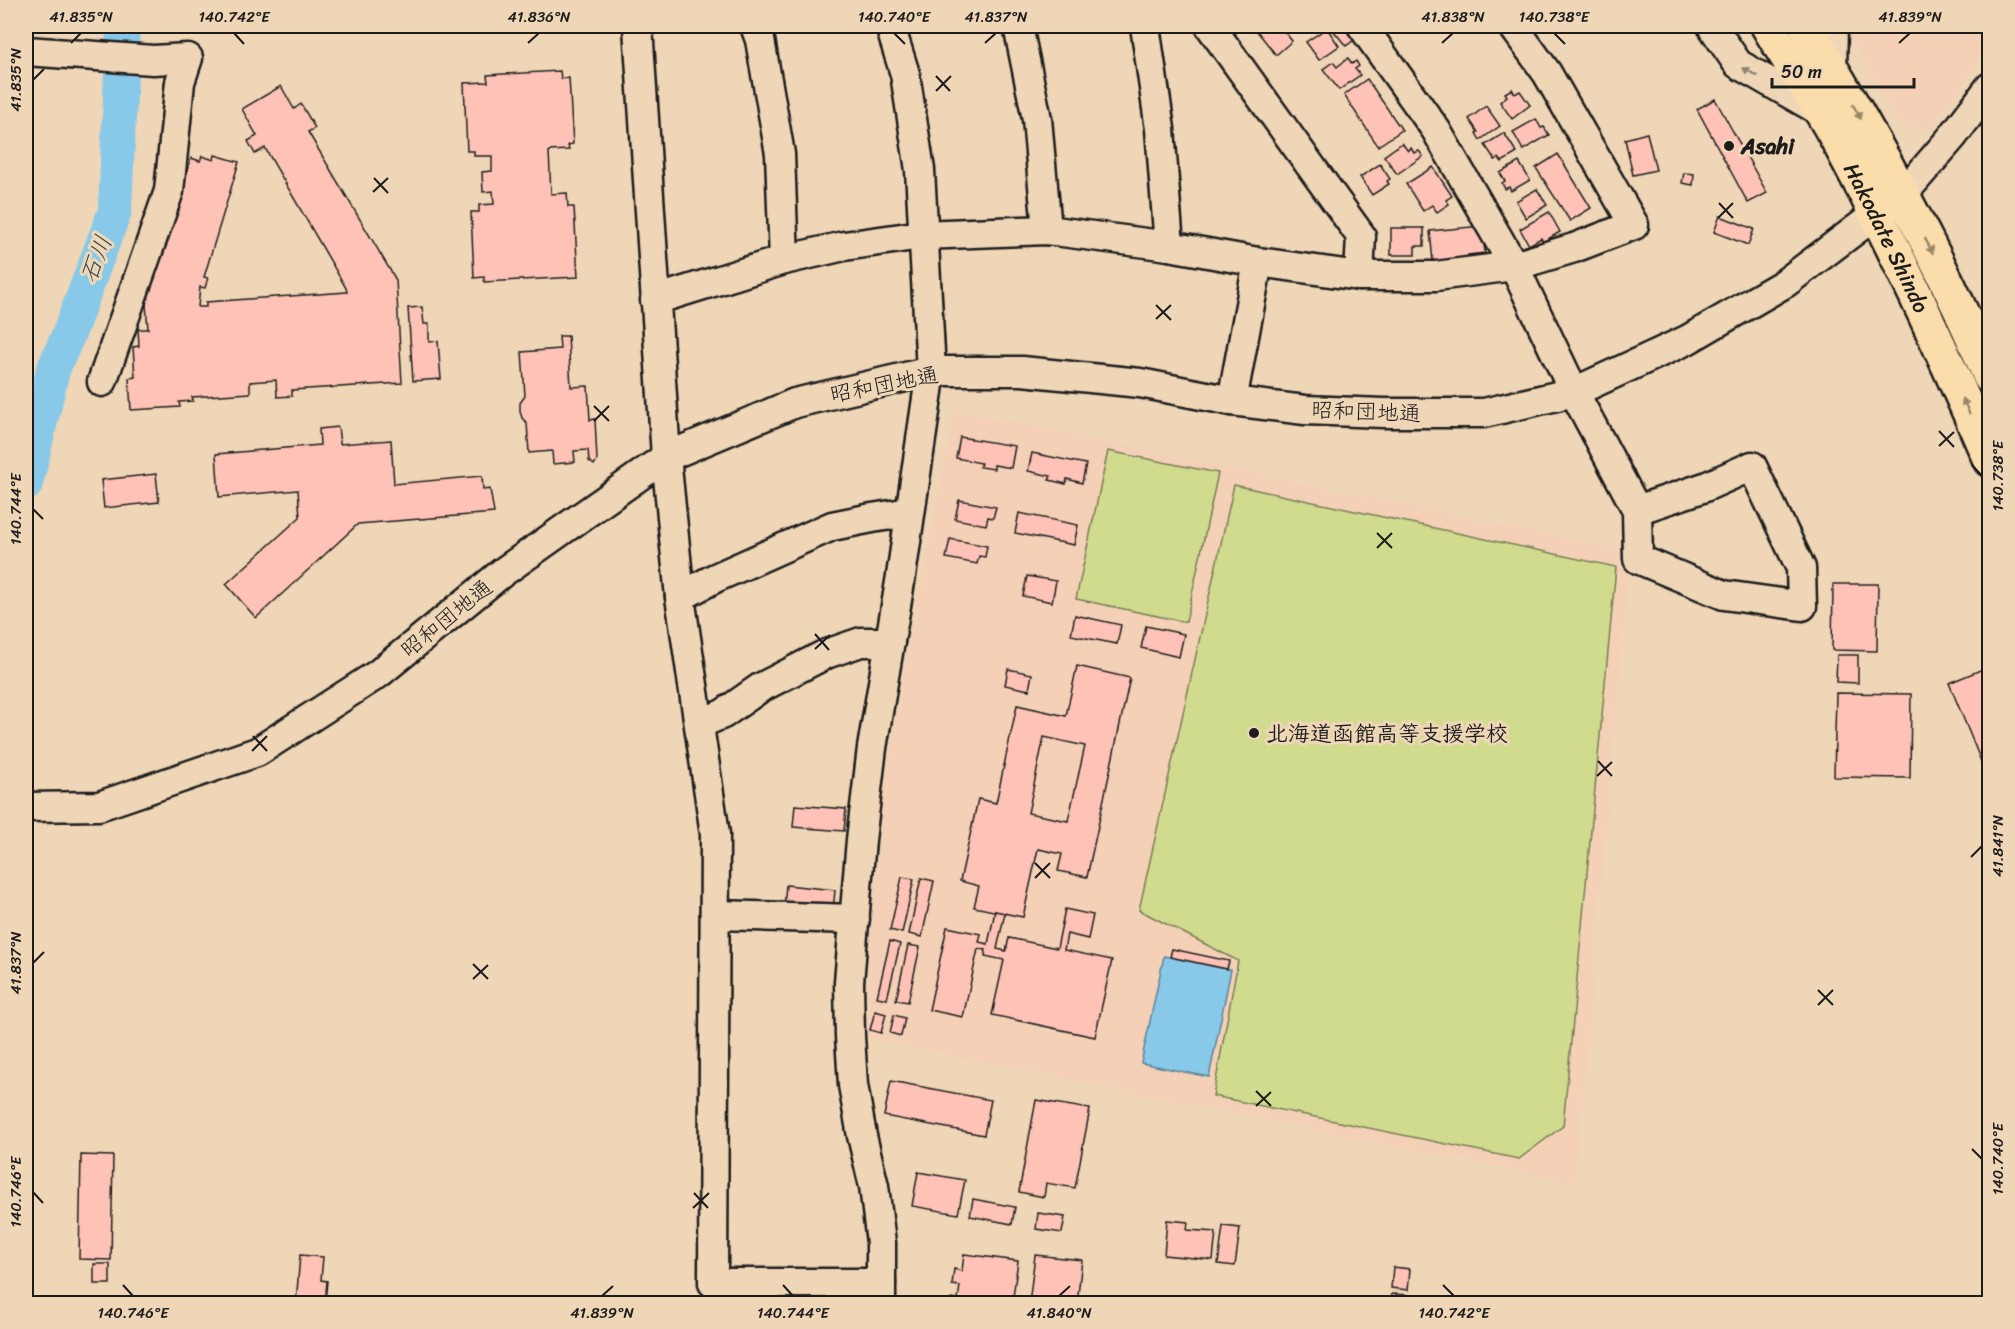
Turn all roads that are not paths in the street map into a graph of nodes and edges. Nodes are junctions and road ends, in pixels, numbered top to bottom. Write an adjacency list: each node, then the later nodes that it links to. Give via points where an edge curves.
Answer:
1 (640, 26): 26 (street)
2 (755, 26): 22 (street, via 780,154)
3 (890, 26): 20 (street, via 905,74 920,170)
4 (1018, 26): 19 (street, via 1037,119)
5 (1145, 26): 21 (street, via 1160,129)
6 (1210, 26): 25 (street, via 1361,236)
7 (1362, 26): 24 (street, via 1436,130)
8 (1513, 26): 24 (street, via 1547,73 1634,225)
9 (1712, 26): 16 (street, one-way to 9, via 1737,64)
10 (1768, 26): 16 (highway, Hakodate Shindo)
11 (1806, 26): 14 (highway, Hakodate Shindo)
12 (1833, 26): 14 (street)
13 (26, 51): 30 (street, via 153,60 188,58 180,82 169,190)
14 (1832, 69): 17 (highway, Hakodate Shindo, one-way to 17)
15 (1989, 87): 17 (street, 昭和団地通)
16 (1820, 111): 18 (highway, Hakodate Shindo)
17 (1903, 194): 18 (street, 昭和団地通); 27 (highway, Hakodate Shindo, one-way to 27)
18 (1877, 215): 31 (street, 昭和団地通, via 1785,283 1687,340); 34 (highway, Hakodate Shindo, one-way to 18)
19 (1047, 230): 20 (street); 21 (street)
20 (922, 235): 22 (street, via 844,246); 28 (street)
21 (1169, 246): 23 (street)
22 (784, 260): 26 (street)
23 (1258, 262): 25 (street); 32 (street)
24 (1514, 266): 25 (street, via 1436,276); 31 (street)
25 (1359, 276)
26 (655, 300): 33 (street)
27 (1979, 335): 29 (highway, Hakodate Shindo)
28 (931, 371): 32 (street, 昭和団地通, via 1022,371 1140,383); 33 (street, 昭和団地通, via 795,403); 36 (street)
29 (1989, 376)
30 (102, 382)
31 (1574, 392): 32 (street, 昭和団地通, via 1484,413 1305,410); 35 (street)
32 (1232, 401)
33 (666, 457): 37 (street); 40 (street, 昭和団地通, via 502,572 378,674 256,752 99,806)
34 (1989, 460)
35 (1637, 510): 35 (street, via 1638,559 1724,595 1802,606 1802,568 1752,466)
36 (910, 512): 37 (street, via 832,526); 38 (street)
37 (680, 597): 39 (street)
38 (890, 642): 39 (street, via 861,642 826,654); 42 (street, via 871,760)
39 (699, 724): 41 (street, via 715,834)
40 (26, 807)
41 (716, 915): 42 (street); 43 (street, via 713,1283)
42 (855, 919): 43 (street, via 849,982 853,1085 874,1186 881,1243)
43 (881, 1293)

